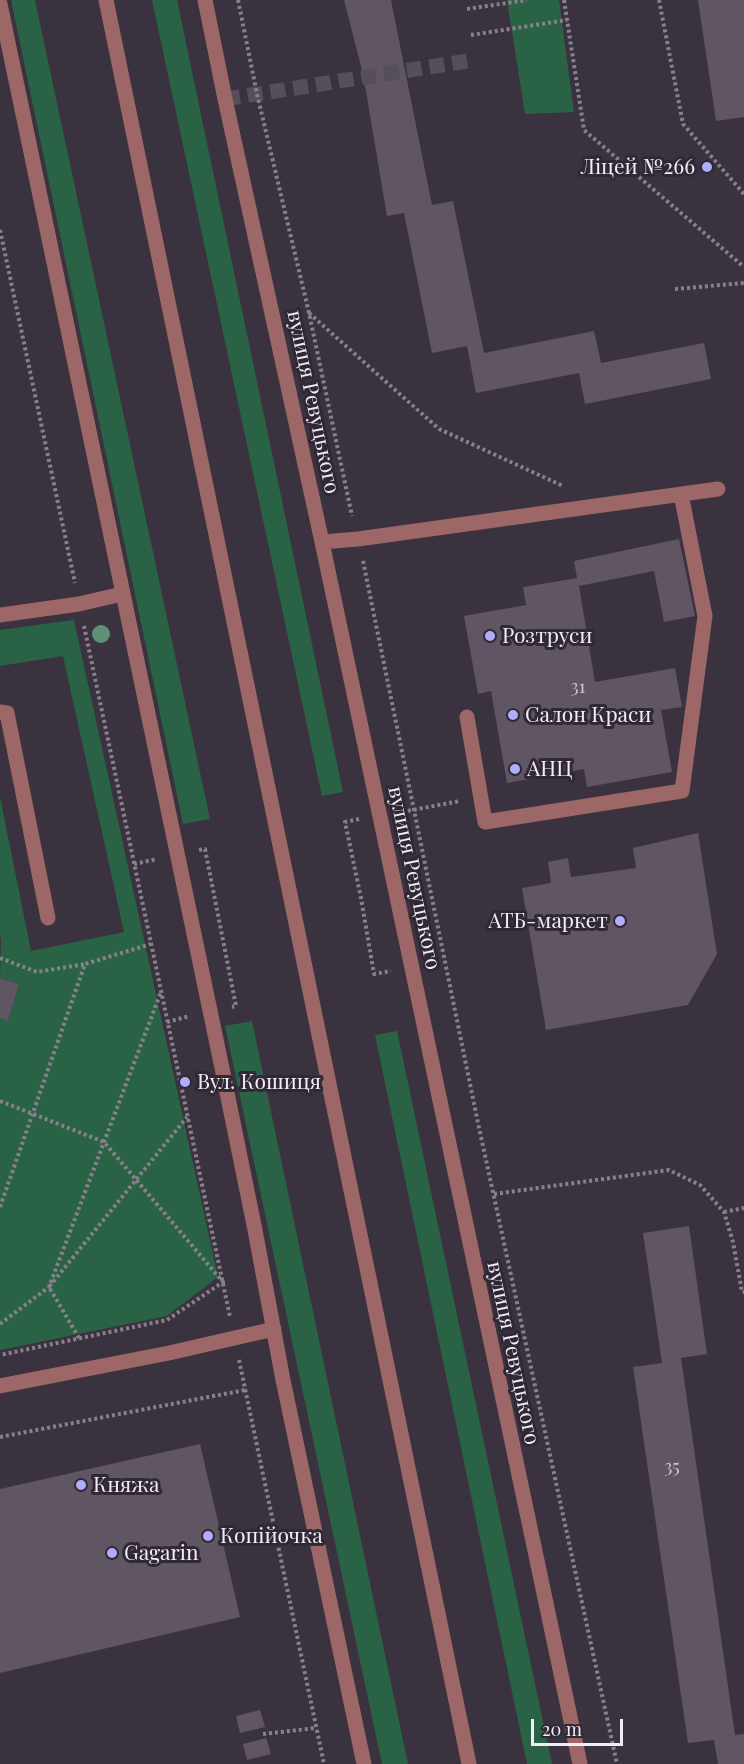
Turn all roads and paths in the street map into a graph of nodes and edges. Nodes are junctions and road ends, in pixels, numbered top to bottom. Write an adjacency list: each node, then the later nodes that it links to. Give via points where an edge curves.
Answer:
1 (106, 0): 62 (street)
2 (205, 0): 21 (street, вулиця Ревуцького)
3 (238, 0): 16 (path)
4 (527, 0): 8 (path)
5 (564, 0): 9 (path)
6 (659, 0): 11 (path, via 683,124)
7 (0, 4): 22 (street)
8 (467, 9)
9 (567, 20): 10 (path); 13 (path, via 584,130)
10 (471, 36)
11 (744, 194)
12 (0, 230): 23 (path)
13 (744, 267)
14 (744, 283): 15 (path)
15 (675, 289)
16 (309, 313): 17 (path, via 439,429); 20 (path)
17 (564, 486)
18 (718, 489): 19 (street)
19 (681, 494): 20 (street); 27 (street, via 705,616 682,791 485,822)
20 (358, 539): 21 (street); 28 (path)
21 (322, 542): 29 (street, вулиця Ревуцького)
22 (122, 594): 23 (street); 51 (street)
23 (79, 604): 24 (street); 32 (path)
24 (0, 615)
25 (0, 712): 31 (street, via 7,713)
26 (467, 717): 27 (street)
27 (481, 797): 28 (path)
28 (414, 810): 29 (path); 43 (path)
29 (379, 816): 35 (path, via 345,822); 63 (street, вулиця Ревуцького)
30 (205, 849): 37 (path)
31 (48, 918)
32 (151, 944): 34 (path); 36 (path)
33 (0, 958): 34 (path, via 37,972)
34 (85, 964): 39 (path)
35 (374, 974)
36 (161, 992): 40 (path); 41 (path)
37 (236, 1006)
38 (0, 1101): 39 (path)
39 (33, 1113): 41 (path); 44 (path)
40 (187, 1117): 42 (path); 47 (path)
41 (104, 1142): 42 (path); 48 (path)
42 (136, 1180): 47 (path); 48 (path)
43 (494, 1194): 46 (path, via 669,1170 700,1185); 64 (path)
44 (0, 1207)
45 (744, 1208): 46 (path)
46 (724, 1212): 49 (path)
47 (223, 1282): 52 (path, via 167,1320); 53 (path)
48 (49, 1287): 50 (path); 52 (path)
49 (744, 1292)
50 (0, 1324)
51 (274, 1329): 53 (street); 61 (street)
52 (80, 1338): 54 (path)
53 (234, 1339): 55 (street); 56 (path)
54 (0, 1355)
55 (0, 1386)
56 (245, 1390): 57 (path); 58 (path)
57 (0, 1437)
58 (317, 1728): 59 (path); 60 (path)
59 (263, 1734)
60 (324, 1764)
61 (364, 1764)
62 (469, 1764)
63 (580, 1764)
64 (617, 1764)

